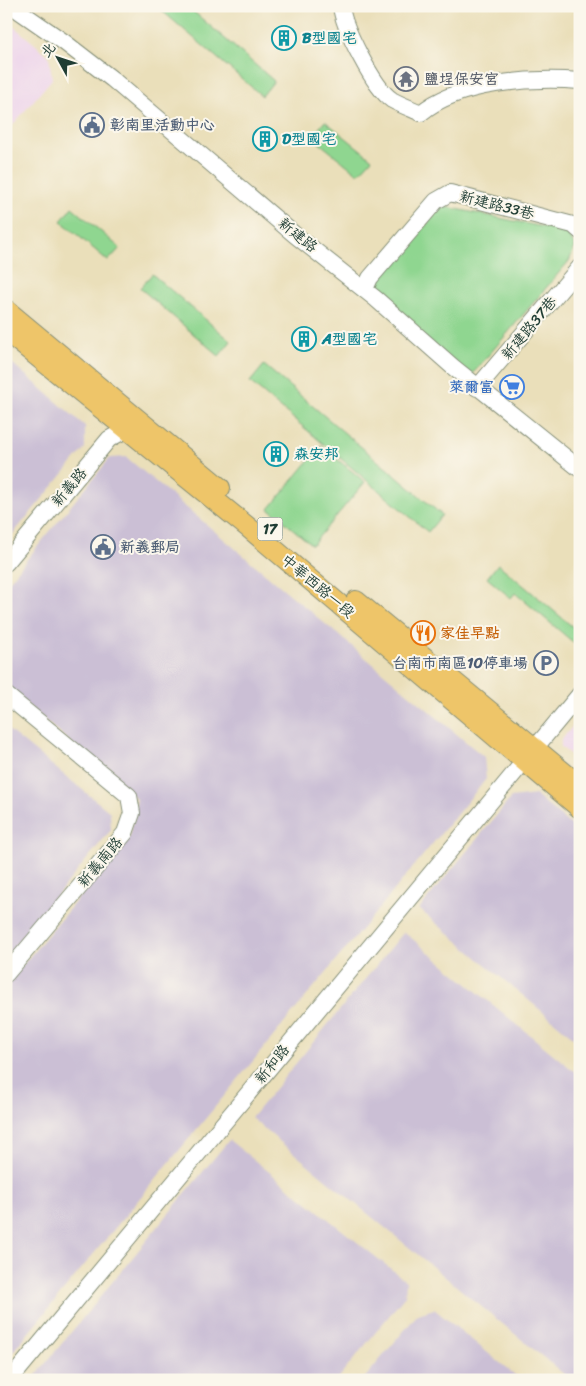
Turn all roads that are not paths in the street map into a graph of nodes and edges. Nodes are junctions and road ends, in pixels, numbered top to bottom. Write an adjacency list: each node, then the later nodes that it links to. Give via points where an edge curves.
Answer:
1 (12, 6): 6 (street, 新建路, via 112,79 295,235)
2 (341, 6): 3 (street, via 365,68 391,99 421,113 432,104 504,82)
3 (580, 81)
4 (580, 231): 6 (street, 新建路33巷, via 573,225 450,193 436,201 370,278)
5 (580, 267): 9 (street, 新建路37巷)
6 (365, 289): 9 (street, 新建路)
7 (6, 310): 10 (main road, 中華西路一段 / 17)
8 (6, 331): 10 (main road, 中華西路一段 / 17)
9 (477, 388): 11 (street, 新建路)
10 (133, 426): 12 (street, 新義路, via 109,439); 15 (main road, 中華西路一段 / 17)
11 (580, 469)
12 (6, 563)
13 (580, 694): 15 (street, 新和路)
14 (6, 695): 18 (street, 新義南路, via 129,796 132,813 125,833)
15 (529, 754): 16 (main road, 中華西路一段 / 17); 17 (main road, 中華西路一段 / 17); 19 (street, 新和路)
16 (580, 786)
17 (580, 808)
18 (6, 974)
19 (10, 1380)

